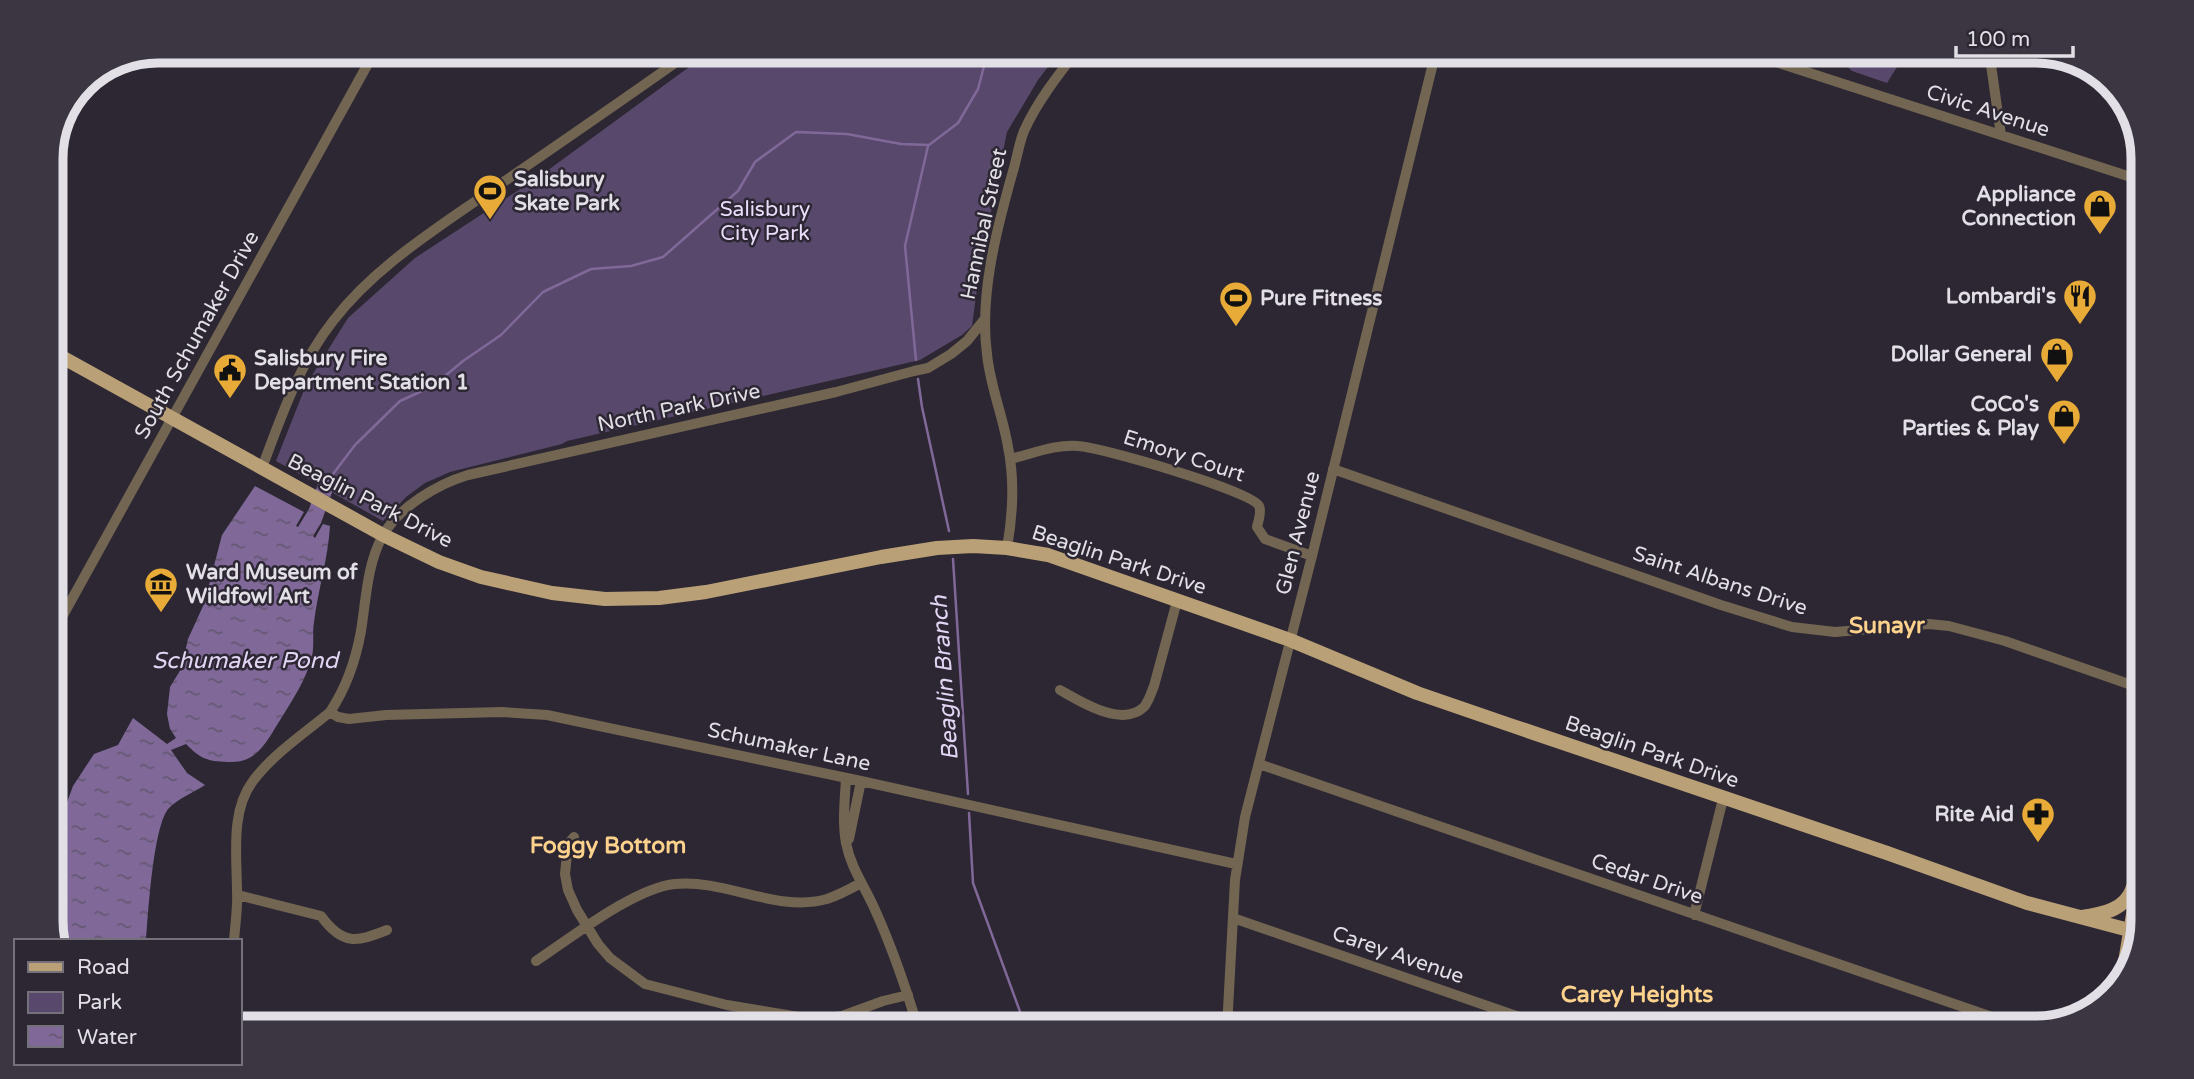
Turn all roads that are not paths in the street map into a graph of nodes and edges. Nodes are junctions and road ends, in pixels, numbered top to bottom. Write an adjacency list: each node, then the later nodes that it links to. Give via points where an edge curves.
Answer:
1 (368, 63): 11 (street, South Schumaker Drive)
2 (675, 63): 13 (street, via 414,245 366,285 334,319 312,352)
3 (1068, 63): 9 (street, Hannibal Street, via 1024,131 1003,206)
4 (1433, 63): 14 (street, Glen Avenue)
5 (1779, 63): 7 (street, Civic Avenue)
6 (1991, 63): 7 (street)
7 (2001, 135): 8 (street, Civic Avenue)
8 (2131, 177)
9 (984, 320): 12 (street, Hannibal Street); 15 (street, North Park Drive, via 950,354 915,372 458,478 415,501)
10 (63, 358): 11 (main road, Beaglin Park Drive)
11 (172, 418): 13 (main road, Beaglin Park Drive); 19 (street, South Schumaker Drive)
12 (1010, 459): 16 (street, Hannibal Street, via 1013,507); 17 (street, Emory Court, via 1063,446 1093,447 1205,481 1258,505 1257,527 1265,539)
13 (262, 468): 15 (main road, Beaglin Park Drive)
14 (1334, 469): 17 (street, Glen Avenue); 21 (street, Saint Albans Drive, via 1792,627 1835,632 1949,626)
15 (383, 535): 16 (main road, Beaglin Park Drive, via 481,577 552,593 617,600 706,592 918,550); 23 (street, via 373,558 353,665)
16 (1007, 548): 18 (main road, Beaglin Park Drive, via 1048,555)
17 (1312, 556): 20 (street, Glen Avenue)
18 (1177, 601): 20 (main road, Beaglin Park Drive); 22 (street, via 1144,707 1125,715 1112,713)
19 (63, 615)
20 (1290, 640): 24 (street, Glen Avenue); 27 (main road, Beaglin Park Drive, via 1434,699)
21 (2131, 685)
22 (1060, 690)
23 (330, 712): 25 (street, Schumaker Lane, via 349,719 502,712 547,715); 32 (street, via 251,782 238,818)
24 (1259, 764): 30 (street, Glen Avenue); 34 (street, Cedar Drive)
25 (846, 778): 26 (street, Schumaker Lane); 29 (street)
26 (861, 781): 29 (street); 30 (street, Schumaker Lane)
27 (1723, 799): 34 (street); 36 (main road, Beaglin Park Drive)
28 (574, 838): 37 (street, via 568,844 565,874 572,900)
29 (847, 849): 31 (street)
30 (1236, 864): 35 (street, Glen Avenue)
31 (861, 883): 37 (street, via 842,894 807,902 782,902 705,884 674,884 623,903); 42 (street)
32 (237, 895): 38 (street, via 321,916 350,940); 40 (street)
33 (2131, 895): 36 (main road, via 2108,913)
34 (1694, 915): 48 (street, Cedar Drive)
35 (1233, 918): 46 (street, Glen Avenue); 47 (street, Carey Avenue)
36 (2076, 918): 39 (main road, Beaglin Park Drive)
37 (588, 926): 41 (street); 43 (street, via 610,958 645,984)
38 (387, 930)
39 (2130, 931)
40 (234, 939)
41 (536, 961)
42 (908, 995): 44 (street); 45 (street)
43 (793, 1016)
44 (842, 1016)
45 (914, 1016)
46 (1228, 1016)
47 (1516, 1016)
48 (1989, 1016)

